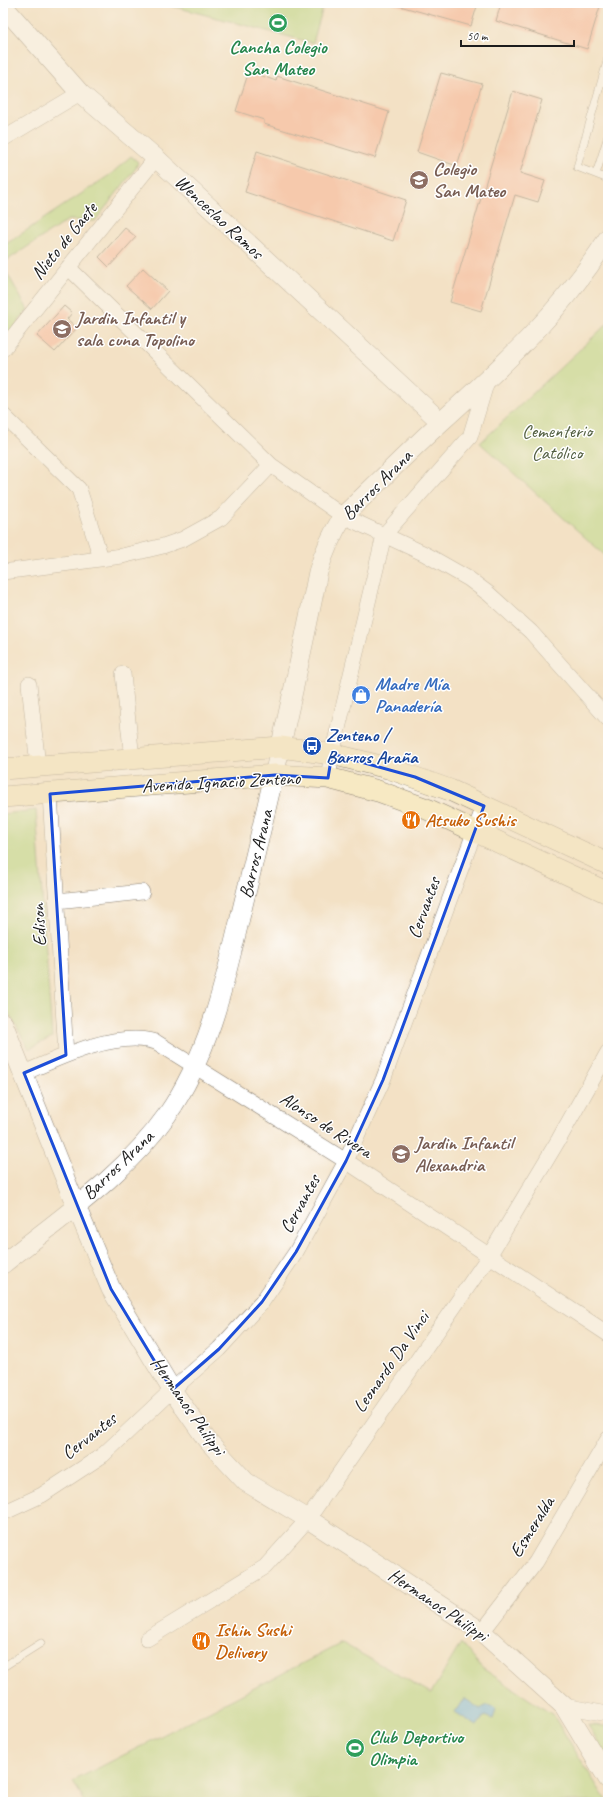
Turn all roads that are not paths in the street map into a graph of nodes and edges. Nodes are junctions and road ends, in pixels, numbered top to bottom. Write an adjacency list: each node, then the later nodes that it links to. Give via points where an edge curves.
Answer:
1 (6, 15): 3 (street, Wenceslao Ramos)
2 (608, 58): 7 (lane, via 577,167)
3 (80, 93): 5 (street); 6 (street, Wenceslao Ramos)
4 (608, 136): 7 (lane)
5 (3, 139)
6 (156, 158): 10 (street, Nieto de Gaete); 14 (street, Wenceslao Ramos)
7 (596, 174): 8 (lane)
8 (608, 178)
9 (608, 238): 12 (street, Barros Arana, via 559,305)
10 (69, 268): 11 (street, Nieto de Gaete); 15 (street)
11 (3, 349)
12 (487, 381): 14 (street, Barros Arana); 17 (street, Barros Arana, via 470,437)
13 (3, 415): 18 (street, via 79,489)
14 (441, 422): 16 (street, Barros Arana)
15 (271, 466): 16 (street); 18 (street, via 221,518 203,529 143,552)
16 (343, 516): 17 (street); 23 (street, Barros Arana, via 329,541 318,572)
17 (384, 535): 22 (street, via 425,554 489,594 531,632); 24 (street, Barros Arana)
18 (101, 558): 19 (street)
19 (3, 572)
20 (124, 674): 25 (street)
21 (29, 684): 26 (street)
22 (608, 719)
23 (280, 747): 24 (main road, Avenida Ignacio Zenteno); 25 (main road, Avenida Ignacio Zenteno); 28 (street, Barros Arana)
24 (332, 754): 29 (street, Barros Arana); 32 (main road, Avenida Ignacio Zenteno, via 415,777)
25 (132, 759): 26 (main road, Avenida Ignacio Zenteno)
26 (38, 766): 27 (main road, Avenida Ignacio Zenteno)
27 (3, 768)
28 (275, 775): 29 (main road, Avenida Ignacio Zenteno); 30 (main road, Avenida Ignacio Zenteno); 41 (street, Barros Arana, via 215,1016)
29 (328, 778): 33 (main road, Avenida Ignacio Zenteno, via 403,799)
30 (50, 794): 31 (main road, Avenida Ignacio Zenteno); 37 (street, Edison)
31 (3, 798)
32 (484, 806): 33 (street, Cervantes); 34 (main road, Avenida Ignacio Zenteno)
33 (474, 830): 36 (main road, Avenida Ignacio Zenteno); 43 (street, Cervantes, via 383,1080)
34 (608, 864)
35 (142, 892): 37 (street)
36 (608, 893)
37 (57, 901): 40 (street, Edison)
38 (3, 1023): 42 (street, Hermanos Philippi)
39 (608, 1052): 45 (street, Leonardo Da Vinci)
40 (66, 1055): 41 (street, Alonso de Rivera, via 121,1039 141,1038 164,1046); 42 (street, Alonso de Rivera)
41 (195, 1066): 43 (street, Alonso de Rivera); 44 (street, Barros Arana, via 182,1092 149,1138 114,1174)
42 (24, 1073): 44 (street, Hermanos Philippi)
43 (346, 1161): 45 (street, Alonso de Rivera); 48 (street, Cervantes, via 296,1252 262,1302 219,1349)
44 (76, 1206): 46 (street, Barros Arana); 48 (street, Hermanos Philippi, via 112,1290)
45 (489, 1256): 47 (street, Alonso de Rivera); 51 (street, Leonardo Da Vinci)
46 (3, 1264)
47 (608, 1334)
48 (172, 1390): 50 (street, Cervantes, via 103,1455 42,1495); 51 (street, Hermanos Philippi, via 207,1440 246,1482)
49 (608, 1439): 52 (street, Esmeralda, via 536,1562)
50 (3, 1513)
51 (308, 1519): 52 (street, Hermanos Philippi); 53 (street, Leonardo Da Vinci, via 265,1567)
52 (482, 1632): 56 (street, Hermanos Philippi)
53 (147, 1639)
54 (41, 1644): 55 (lane)
55 (3, 1667)
56 (564, 1706): 57 (street); 58 (street, Hermanos Philippi)
57 (608, 1714)
58 (608, 1779)

